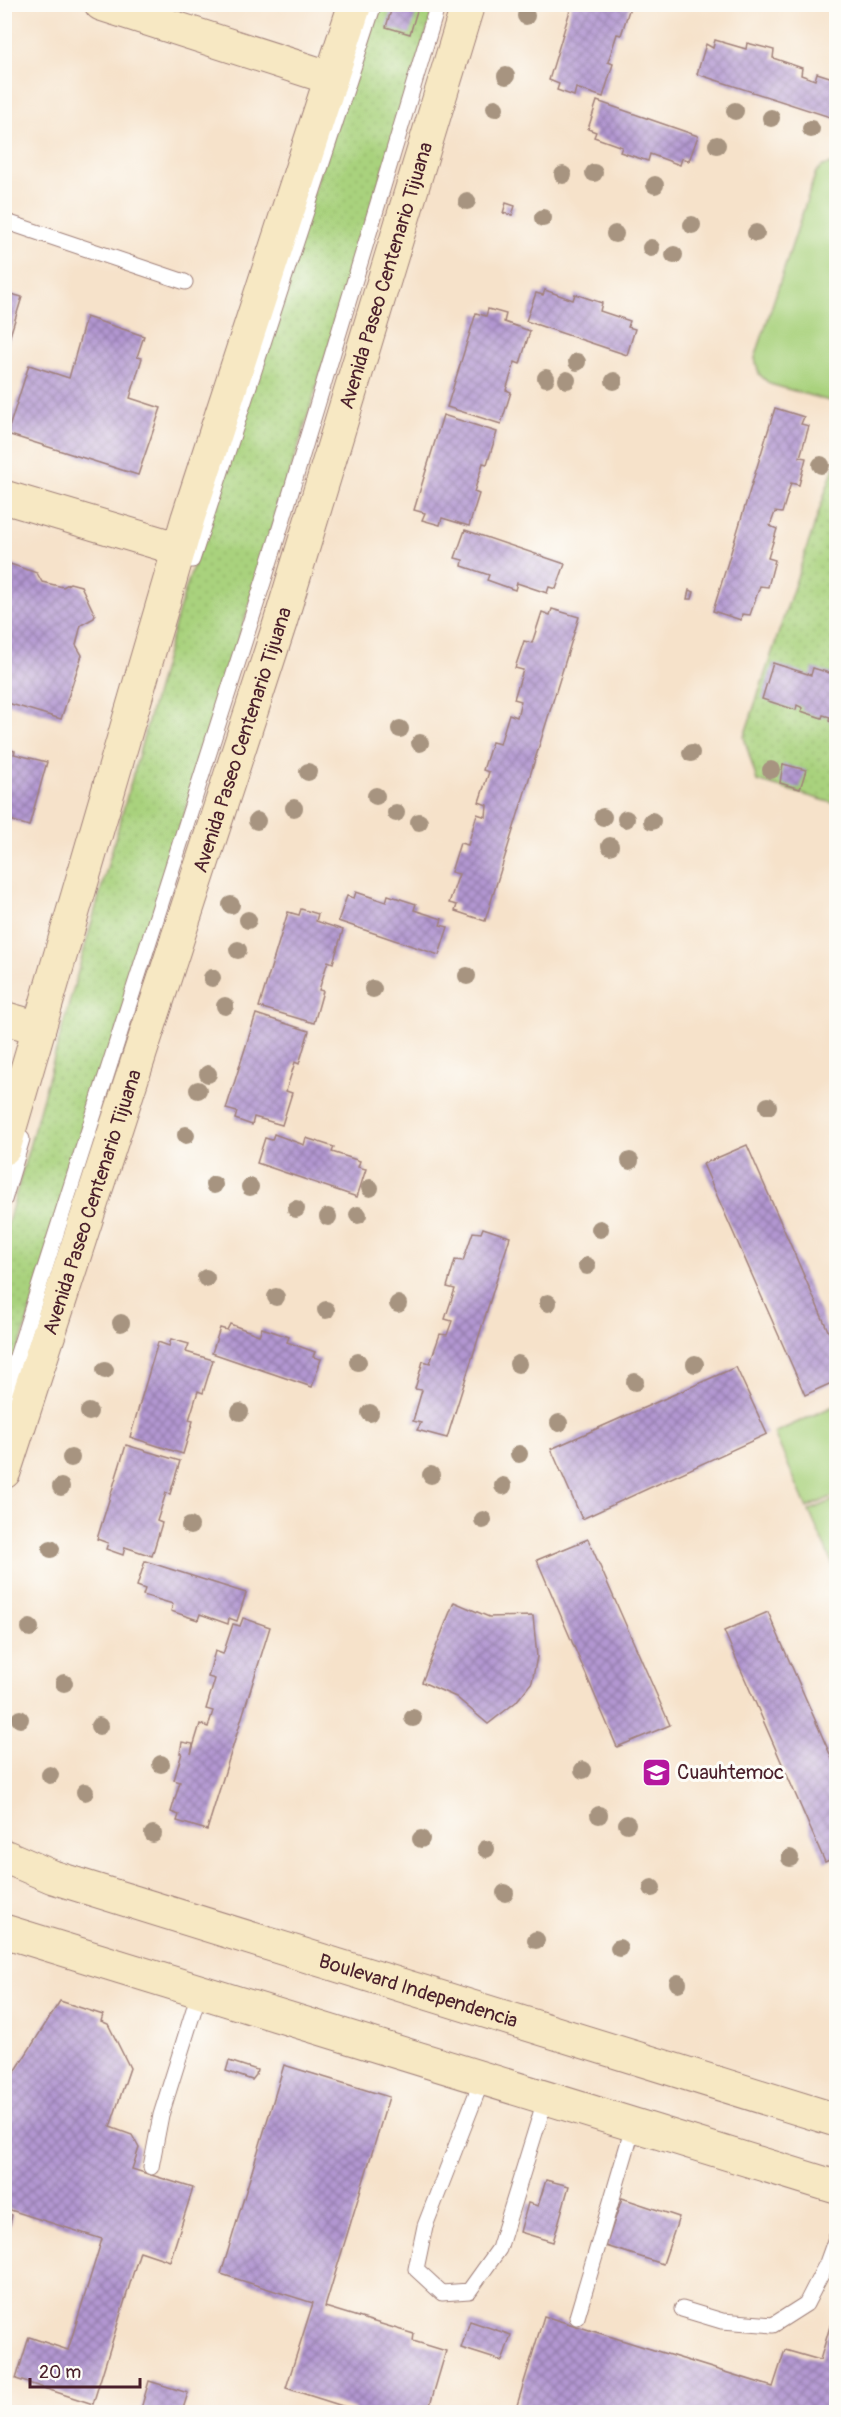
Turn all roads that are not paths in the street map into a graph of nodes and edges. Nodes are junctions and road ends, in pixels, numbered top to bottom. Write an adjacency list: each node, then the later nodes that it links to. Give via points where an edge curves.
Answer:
1 (101, 4): 6 (main road)
2 (355, 4): 6 (main road)
3 (374, 4): 14 (lane, via 180,595)
4 (438, 4): 15 (lane, via 275,545)
5 (468, 4): 16 (main road, Avenida Paseo Centenario Tijuana, via 280,623)
6 (331, 78): 10 (main road)
7 (4, 221): 8 (lane)
8 (185, 282)
9 (4, 497): 10 (main road)
10 (179, 549): 12 (main road)
11 (4, 1018): 12 (main road)
12 (39, 1028): 13 (main road)
13 (4, 1148)
14 (4, 1200)
15 (4, 1397)
16 (4, 1472)
17 (4, 1856): 22 (main road, Boulevard Independencia, via 52,1877)
18 (4, 1931): 19 (main road)
19 (200, 1990): 20 (main road); 24 (lane, via 161,2115)
20 (483, 2078): 21 (main road); 21 (lane, via 425,2226 416,2269 442,2293 469,2291 500,2249)
21 (546, 2097): 23 (main road)
22 (837, 2120)
23 (634, 2124): 25 (main road); 28 (lane)
24 (151, 2167)
25 (837, 2187)
26 (837, 2238): 27 (lane, via 806,2304 773,2325 722,2321)
27 (682, 2309)
28 (577, 2317)

